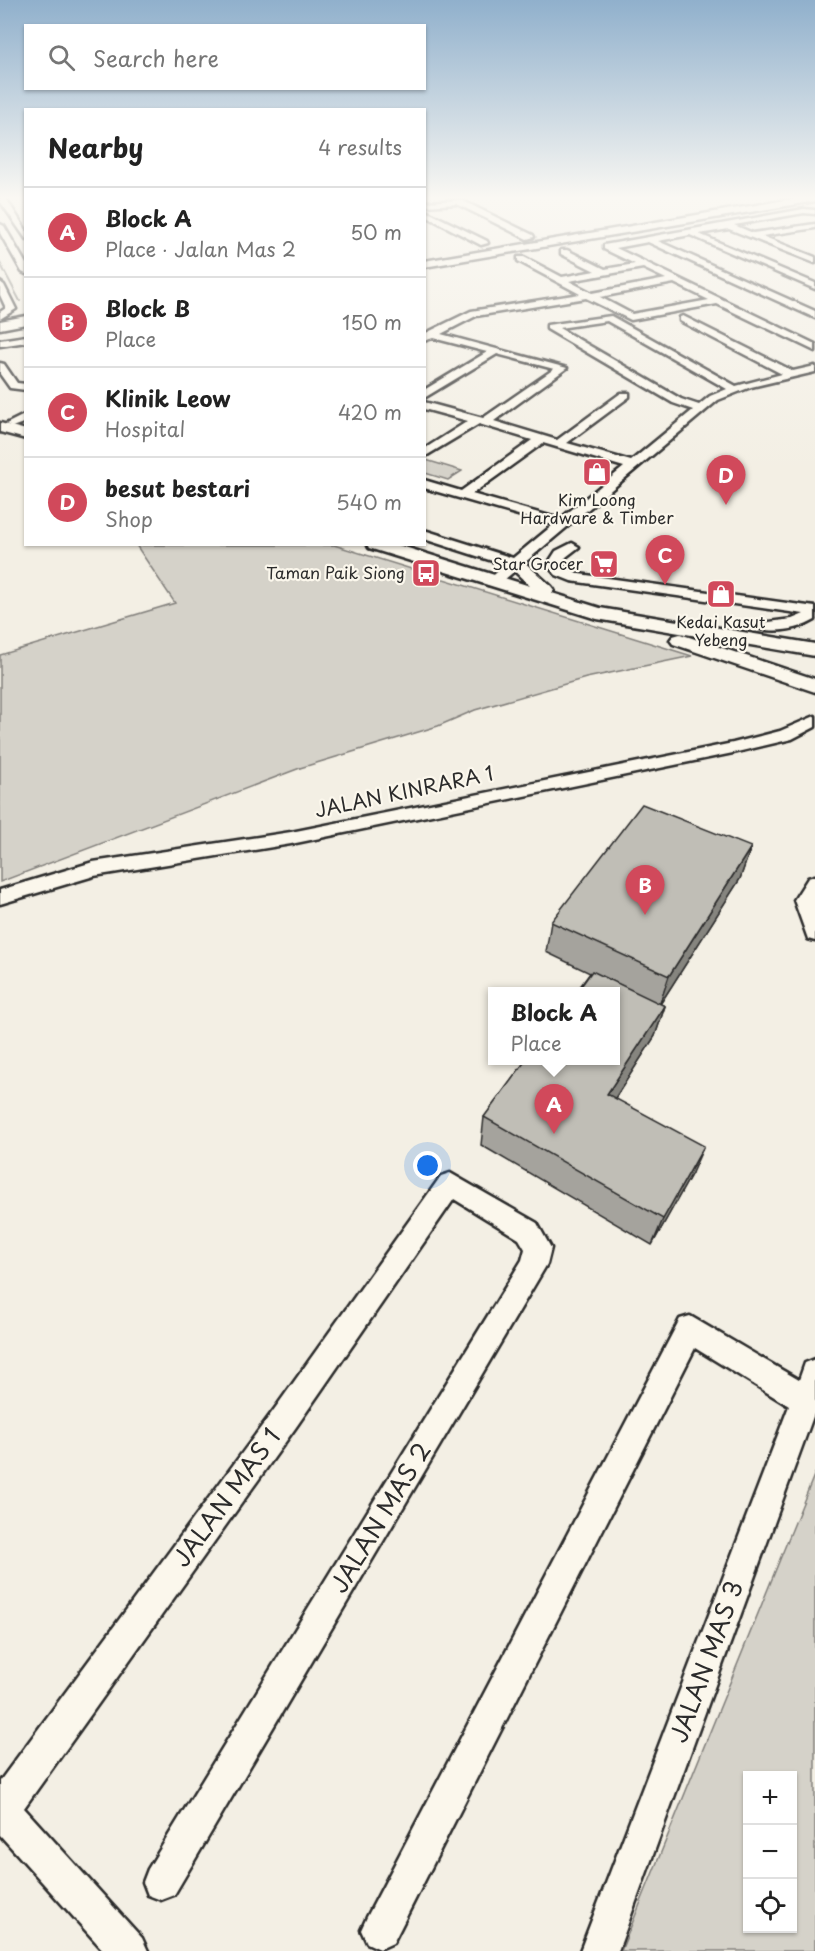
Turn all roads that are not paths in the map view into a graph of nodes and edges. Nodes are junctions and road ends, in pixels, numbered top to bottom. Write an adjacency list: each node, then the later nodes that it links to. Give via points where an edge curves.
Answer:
1 (12, 288): 10 (street, via 11,309)
2 (575, 288): 6 (street)
3 (633, 288): 6 (street); 8 (street)
4 (691, 288): 7 (street)
5 (756, 288): 9 (street)
6 (588, 295): 8 (street, via 631,317); 17 (street, via 474,313)
7 (718, 301): 8 (street); 16 (street)
8 (676, 309)
9 (815, 315)
10 (0, 316)
11 (682, 319): 24 (street)
12 (23, 324): 13 (main road); 14 (main road)
13 (0, 325)
14 (0, 329)
15 (805, 329): 16 (street)
16 (785, 333): 20 (street)
17 (428, 336): 21 (street)
18 (24, 339): 19 (street)
19 (0, 343)
20 (815, 348)
21 (495, 351): 27 (street); 32 (street, via 562,370)
22 (0, 366): 25 (street, via 14,386)
23 (815, 369): 24 (street)
24 (793, 375): 26 (street)
25 (24, 387)
26 (734, 389): 30 (street); 30 (street, via 608,318 550,327 677,401)
27 (426, 394)
28 (625, 394): 36 (street)
29 (426, 406): 32 (street)
30 (701, 409): 38 (street)
31 (24, 418): 33 (street)
32 (480, 422): 35 (street); 37 (street)
33 (9, 424): 34 (main road)
34 (24, 434)
35 (541, 439): 36 (street); 40 (street)
36 (558, 444): 38 (street, via 613,465)
37 (426, 453)
38 (632, 465): 41 (street)
39 (426, 485): 40 (street)
40 (464, 495): 41 (street, via 550,516)
41 (562, 524): 46 (street)
42 (426, 535): 46 (street)
43 (382, 546): 47 (main road)
44 (407, 546): 47 (main road)
45 (572, 547): 50 (street, via 554,565 576,578)
46 (516, 564): 47 (street); 48 (main road)
47 (496, 580): 48 (main road); 49 (main road)
48 (545, 590): 49 (main road)
49 (591, 606): 51 (main road); 53 (main road); 54 (main road); 55 (main road)
50 (815, 612): 51 (street, via 794,624)
51 (766, 626): 52 (main road)
52 (815, 633)
53 (815, 640)
54 (815, 650)
55 (815, 686)
56 (815, 722): 58 (street, JALAN KINRARA 1, via 786,735 733,748 291,838 93,869)
57 (815, 883): 59 (street, via 804,900)
58 (0, 897)
59 (815, 934)
60 (450, 1184): 62 (street, JALAN MAS 1); 63 (street, JALAN MAS 2, via 528,1231 538,1248 534,1264)
61 (810, 1386): 64 (street, via 690,1329); 66 (street, JALAN MAS 3)
62 (1, 1810): 65 (street)
63 (161, 1882)
64 (380, 1930)
65 (129, 1951)
66 (599, 1951)

